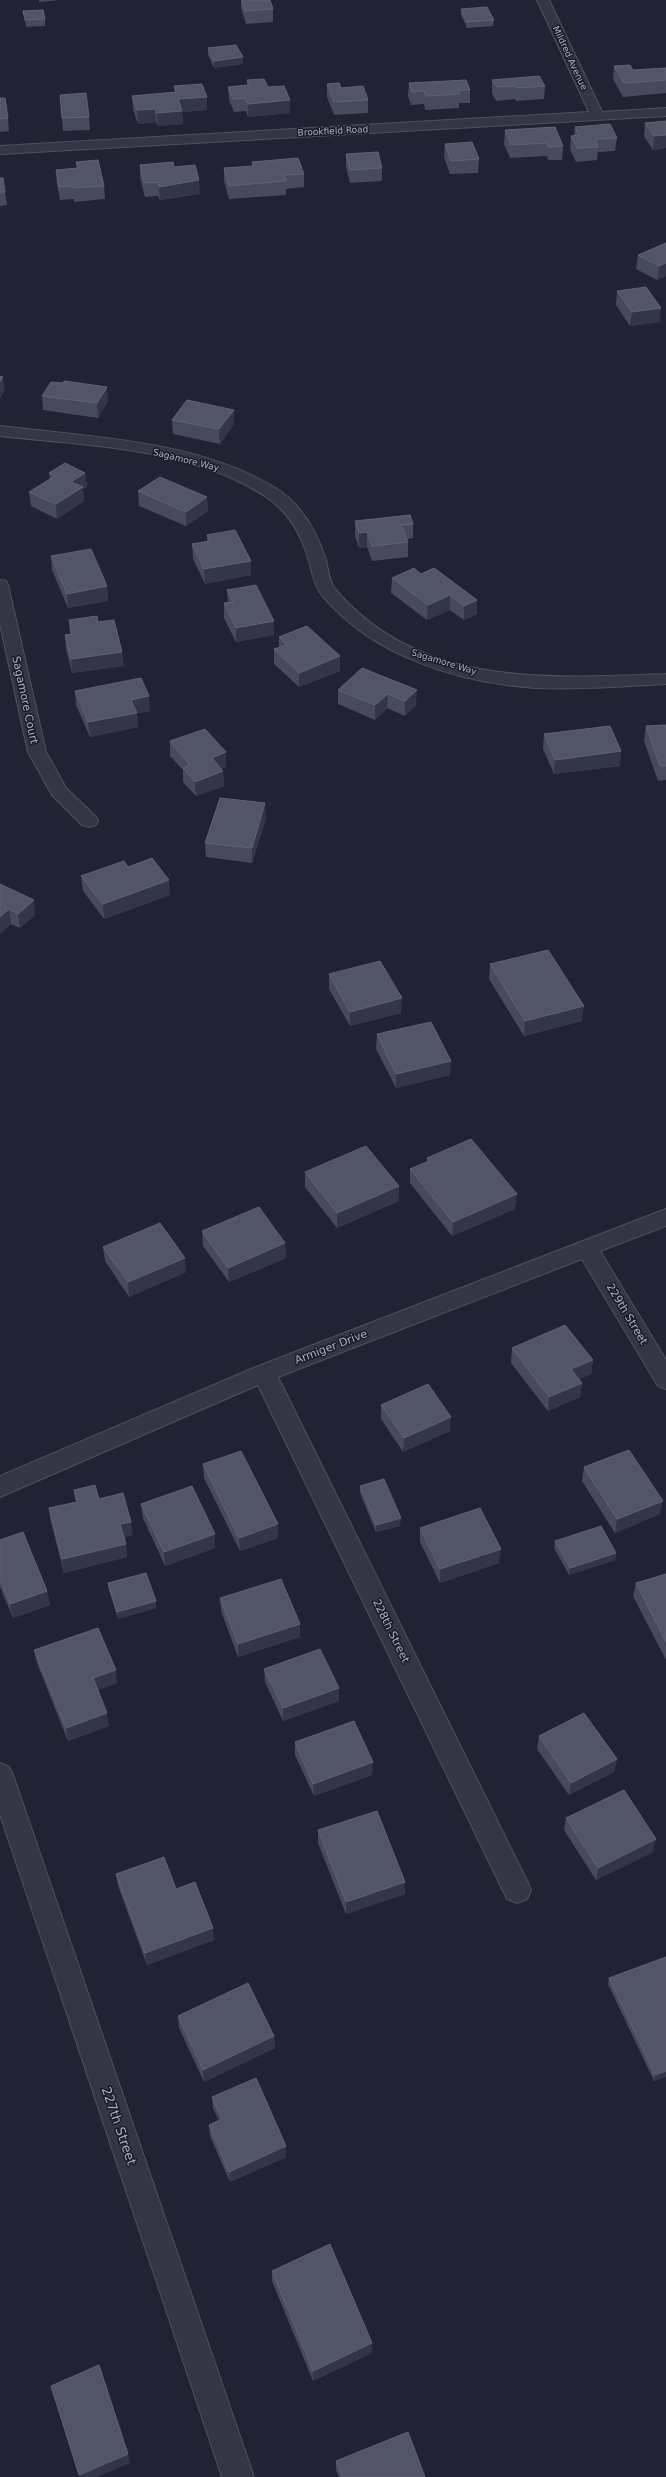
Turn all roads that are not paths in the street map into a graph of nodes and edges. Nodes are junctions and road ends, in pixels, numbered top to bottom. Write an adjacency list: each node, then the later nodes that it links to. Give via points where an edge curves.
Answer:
1 (543, 0): 3 (street, Mildred Avenue)
2 (666, 112): 3 (street, Brookfield Road)
3 (597, 116): 4 (street, Brookfield Road)
4 (0, 150)
5 (1, 434): 7 (street, Sagamore Way, via 137,448 192,460 240,476 272,493 290,508 305,526 326,590 377,634 412,653 502,679 554,683)
6 (0, 585): 8 (street, Sagamore Court, via 37,752 59,791)
7 (666, 679)
8 (89, 821)
9 (666, 1217): 10 (street, Armiger Drive)
10 (587, 1248): 11 (street, Armiger Drive); 12 (street, 229th Street)
11 (264, 1373): 13 (street, Armiger Drive); 15 (street, 228th Street)
12 (666, 1380)
13 (0, 1487)
14 (0, 1775): 16 (street, 227th Street)
15 (517, 1890)
16 (238, 2477)

